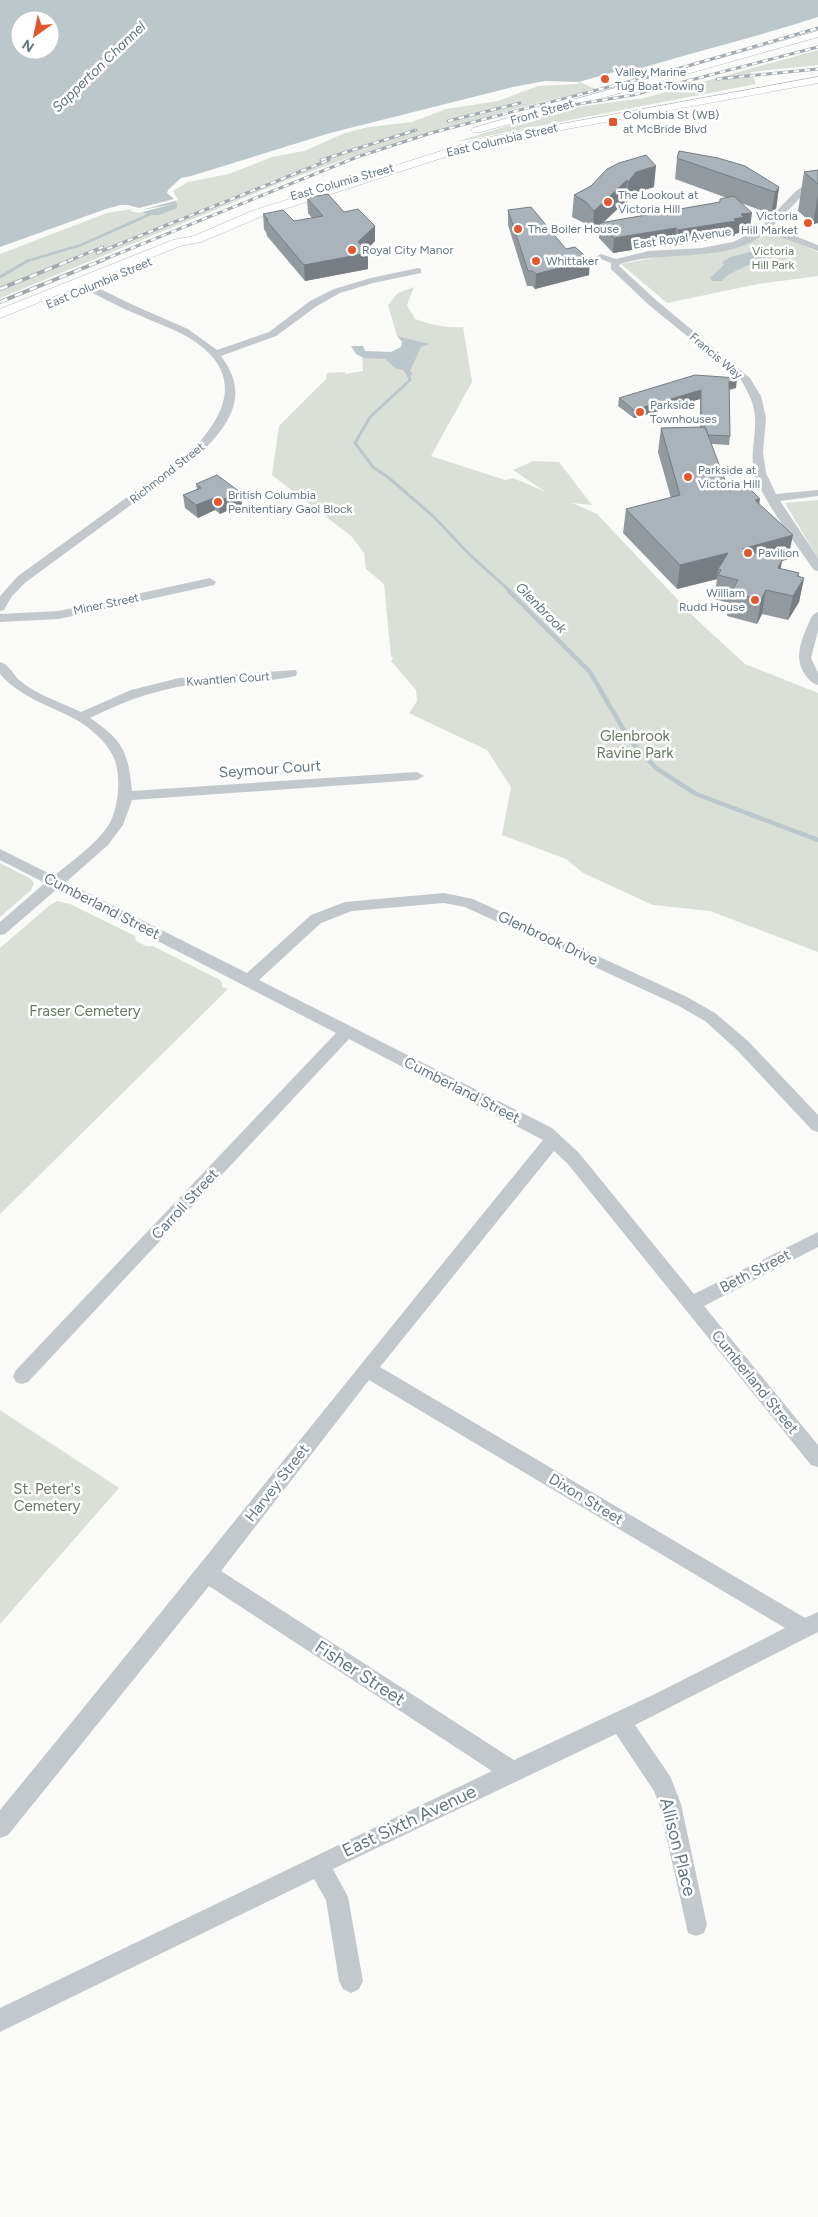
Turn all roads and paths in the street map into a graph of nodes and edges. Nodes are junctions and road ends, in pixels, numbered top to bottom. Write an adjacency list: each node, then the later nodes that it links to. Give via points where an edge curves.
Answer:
1 (818, 34): 3 (main road, Front Street)
2 (818, 79): 5 (main road, East Columbia Street, via 528,132)
3 (470, 133)
4 (401, 155): 6 (main road)
5 (431, 157): 7 (main road, East Columia Street); 10 (main road, East Columbia Street)
6 (370, 166): 7 (main road); 9 (main road)
7 (349, 177): 9 (main road, East Columia Street); 10 (main road)
8 (818, 180): 12 (street, East Royal Avenue, via 797,193)
9 (318, 186): 11 (main road, East Columia Street, via 267,206)
10 (273, 209): 11 (main road, East Columbia Street)
11 (256, 214): 17 (main road, East Columbia Street, via 197,239 186,247)
12 (765, 228): 13 (street); 15 (street, East Royal Avenue, via 752,238 732,246 663,252)
13 (818, 248)
14 (601, 257): 15 (street)
15 (616, 262): 22 (street, Francis Way, via 614,267 635,286 745,378 756,396 761,418 757,452 760,473)
16 (418, 271): 20 (street, via 352,286 328,295 280,330)
17 (84, 284): 18 (main road, East Columbia Street); 19 (main road, East Columbia Street); 20 (street, Richmond Street, via 198,339)
18 (0, 314)
19 (0, 325)
20 (216, 354): 25 (street, Richmond Street, via 226,370 232,393 225,419 213,437 22,579 7,594)
21 (818, 493): 22 (street)
22 (772, 498): 23 (street, Francis Way)
23 (818, 567)
24 (210, 582): 27 (street, Miner Street, via 59,615)
25 (0, 607)
26 (818, 616): 30 (street, via 804,663)
27 (0, 618)
28 (0, 666): 31 (street, via 26,691)
29 (291, 674): 31 (street, Kwantlen Court, via 194,680 149,688)
30 (818, 681)
31 (81, 717): 33 (street, via 102,732 119,753)
32 (417, 776): 33 (street, Seymour Court)
33 (126, 796): 35 (street, via 116,825 103,842)
34 (0, 854): 35 (street, Cumberland Street)
35 (58, 883): 36 (street); 37 (street, Cumberland Street)
36 (0, 930)
37 (249, 980): 38 (street, Cumberland Street); 39 (street, Glenbrook Drive, via 316,919 333,911 350,906 422,899 444,898 468,903 710,1017 742,1045)
38 (347, 1031): 40 (street, Cumberland Street); 44 (street, Carroll Street)
39 (818, 1126)
40 (554, 1139): 42 (street, Cumberland Street); 43 (street, Harvey Street)
41 (818, 1239): 42 (street, Beth Street)
42 (691, 1304): 45 (street, Cumberland Street)
43 (367, 1369): 46 (street, Harvey Street); 47 (street, Dixon Street)
44 (22, 1376)
45 (818, 1459)
46 (206, 1573): 49 (street, Fisher Street); 50 (street, Harvey Street)
47 (811, 1626): 48 (street, East Sixth Avenue)
48 (620, 1721): 49 (street, East Sixth Avenue); 52 (street, Allison Place, via 662,1784 670,1804)
49 (513, 1772): 51 (street, East Sixth Avenue)
50 (0, 1827)
51 (318, 1865): 53 (street, via 337,1897); 54 (street, East Sixth Avenue)
52 (696, 1925)
53 (350, 1981)
54 (0, 2019)

